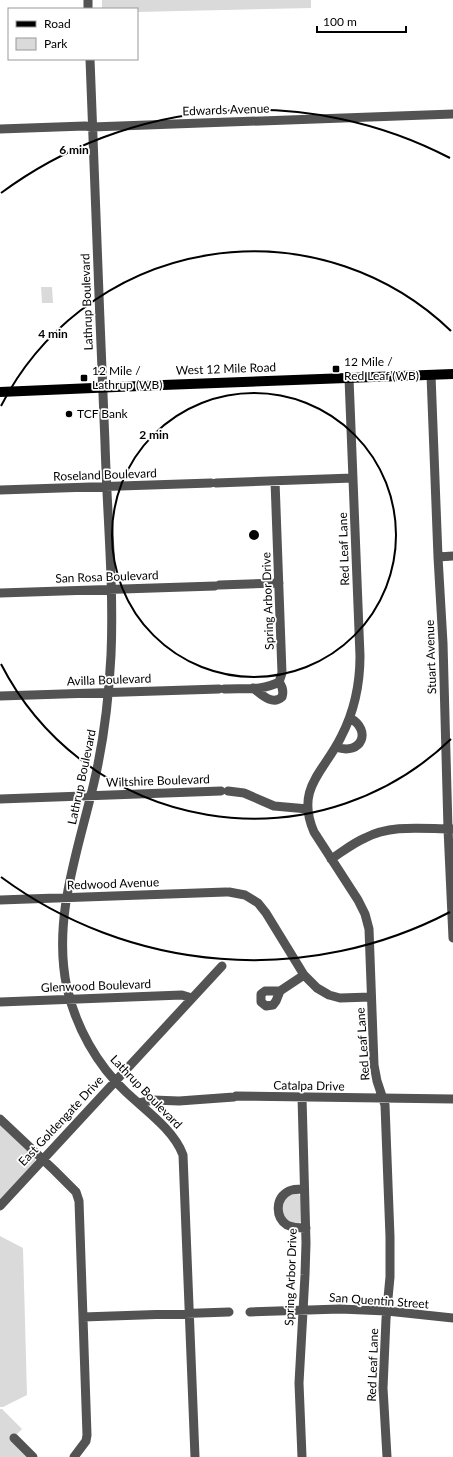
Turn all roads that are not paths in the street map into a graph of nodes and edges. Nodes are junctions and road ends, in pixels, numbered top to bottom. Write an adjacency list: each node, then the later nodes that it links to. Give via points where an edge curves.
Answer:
1 (90, 60): 3 (street, Lathrup Boulevard)
2 (453, 114): 3 (street, Edwards Avenue)
3 (92, 127): 4 (street, Edwards Avenue); 8 (street, Lathrup Boulevard)
4 (0, 129)
5 (453, 374): 6 (main road, West 12 Mile Road)
6 (431, 375): 7 (main road, West 12 Mile Road); 15 (street, Stuart Avenue)
7 (349, 378): 8 (main road, West 12 Mile Road); 10 (street, Red Leaf Lane)
8 (102, 388): 9 (main road, West 12 Mile Road); 12 (street, Lathrup Boulevard)
9 (0, 392)
10 (353, 478): 11 (street, Roseland Boulevard); 23 (street, Red Leaf Lane, via 360,656 356,694)
11 (275, 481): 12 (street, Roseland Boulevard); 16 (street, Spring Arbor Drive)
12 (106, 486): 13 (street, Roseland Boulevard); 17 (street, Lathrup Boulevard)
13 (0, 490)
14 (453, 556): 15 (street)
15 (438, 557): 28 (street, Stuart Avenue)
16 (279, 583): 17 (street, San Rosa Boulevard); 19 (street, Spring Arbor Drive, via 282,673)
17 (111, 589): 18 (street, San Rosa Boulevard); 21 (street, Lathrup Boulevard)
18 (0, 593)
19 (279, 682): 20 (street, Avilla Boulevard, via 268,687); 20 (street, Spring Arbor Drive, via 283,688 280,699 273,700 263,696)
20 (253, 688): 21 (street, Avilla Boulevard)
21 (109, 692): 22 (street, Avilla Boulevard); 25 (street, Lathrup Boulevard)
22 (0, 696)
23 (350, 718): 24 (street, Red Leaf Lane); 24 (street, via 360,728 361,741 351,750)
24 (336, 747): 27 (street, Red Leaf Lane, via 312,784 307,801)
25 (91, 795): 26 (street, Wiltshire Boulevard); 27 (street, Wiltshire Boulevard, via 224,791 248,794 274,806); 30 (street, Lathrup Boulevard)
26 (0, 799)
27 (308, 809): 29 (street, Red Leaf Lane, via 314,832)
28 (451, 829): 29 (street, via 404,828 384,831 365,838); 32 (street, Stuart Avenue)
29 (331, 859): 36 (street, Red Leaf Lane, via 365,914 370,938)
30 (66, 898): 31 (street, Redwood Avenue); 34 (street, Redwood Avenue, via 228,892 246,895 258,903 266,913); 38 (street, Lathrup Boulevard, via 62,944)
31 (0, 900)
32 (453, 938)
33 (222, 966): 37 (street, East Goldengate Drive)
34 (304, 975): 35 (street); 36 (street, Redwood Avenue, via 317,988 334,997)
35 (280, 991)
36 (371, 997): 42 (street, Red Leaf Lane, via 375,1070 378,1088)
37 (192, 998): 38 (street, Glenwood Boulevard, via 182,995); 40 (street, East Goldengate Drive)
38 (70, 999): 39 (street, Glenwood Boulevard); 40 (street, Lathrup Boulevard, via 93,1051)
39 (0, 1002)
40 (115, 1081): 44 (street, Lathrup Boulevard); 46 (street, East Goldengate Drive)
41 (302, 1097): 42 (street, Catalpa Drive); 44 (street, Catalpa Drive, via 153,1100); 47 (street, Spring Arbor Drive)
42 (383, 1098): 43 (street, Catalpa Drive); 51 (street, Red Leaf Lane, via 390,1237)
43 (453, 1099)
44 (139, 1104): 54 (street, Lathrup Boulevard, via 161,1124 180,1146 184,1155)
45 (0, 1119): 46 (street)
46 (43, 1158): 48 (street, East Goldengate Drive); 55 (street, via 76,1192 79,1201)
47 (304, 1189): 49 (street, Spring Arbor Drive); 49 (street, via 289,1191 283,1195 278,1210 286,1224)
48 (0, 1206)
49 (306, 1228): 50 (street, Spring Arbor Drive)
50 (303, 1309): 51 (street, San Quentin Street); 53 (street, San Quentin Street); 61 (street, Spring Arbor Drive, via 299,1383)
51 (387, 1311): 56 (street, San Quentin Street); 62 (street, Red Leaf Lane, via 383,1388)
52 (229, 1312): 54 (street)
53 (250, 1312)
54 (189, 1314): 55 (street); 60 (street, Lathrup Boulevard)
55 (83, 1317): 59 (street, via 87,1435 86,1441)
56 (453, 1318)
57 (14, 1438): 58 (street)
58 (33, 1457)
59 (74, 1457)
60 (195, 1457)
61 (302, 1457)
62 (387, 1457)

